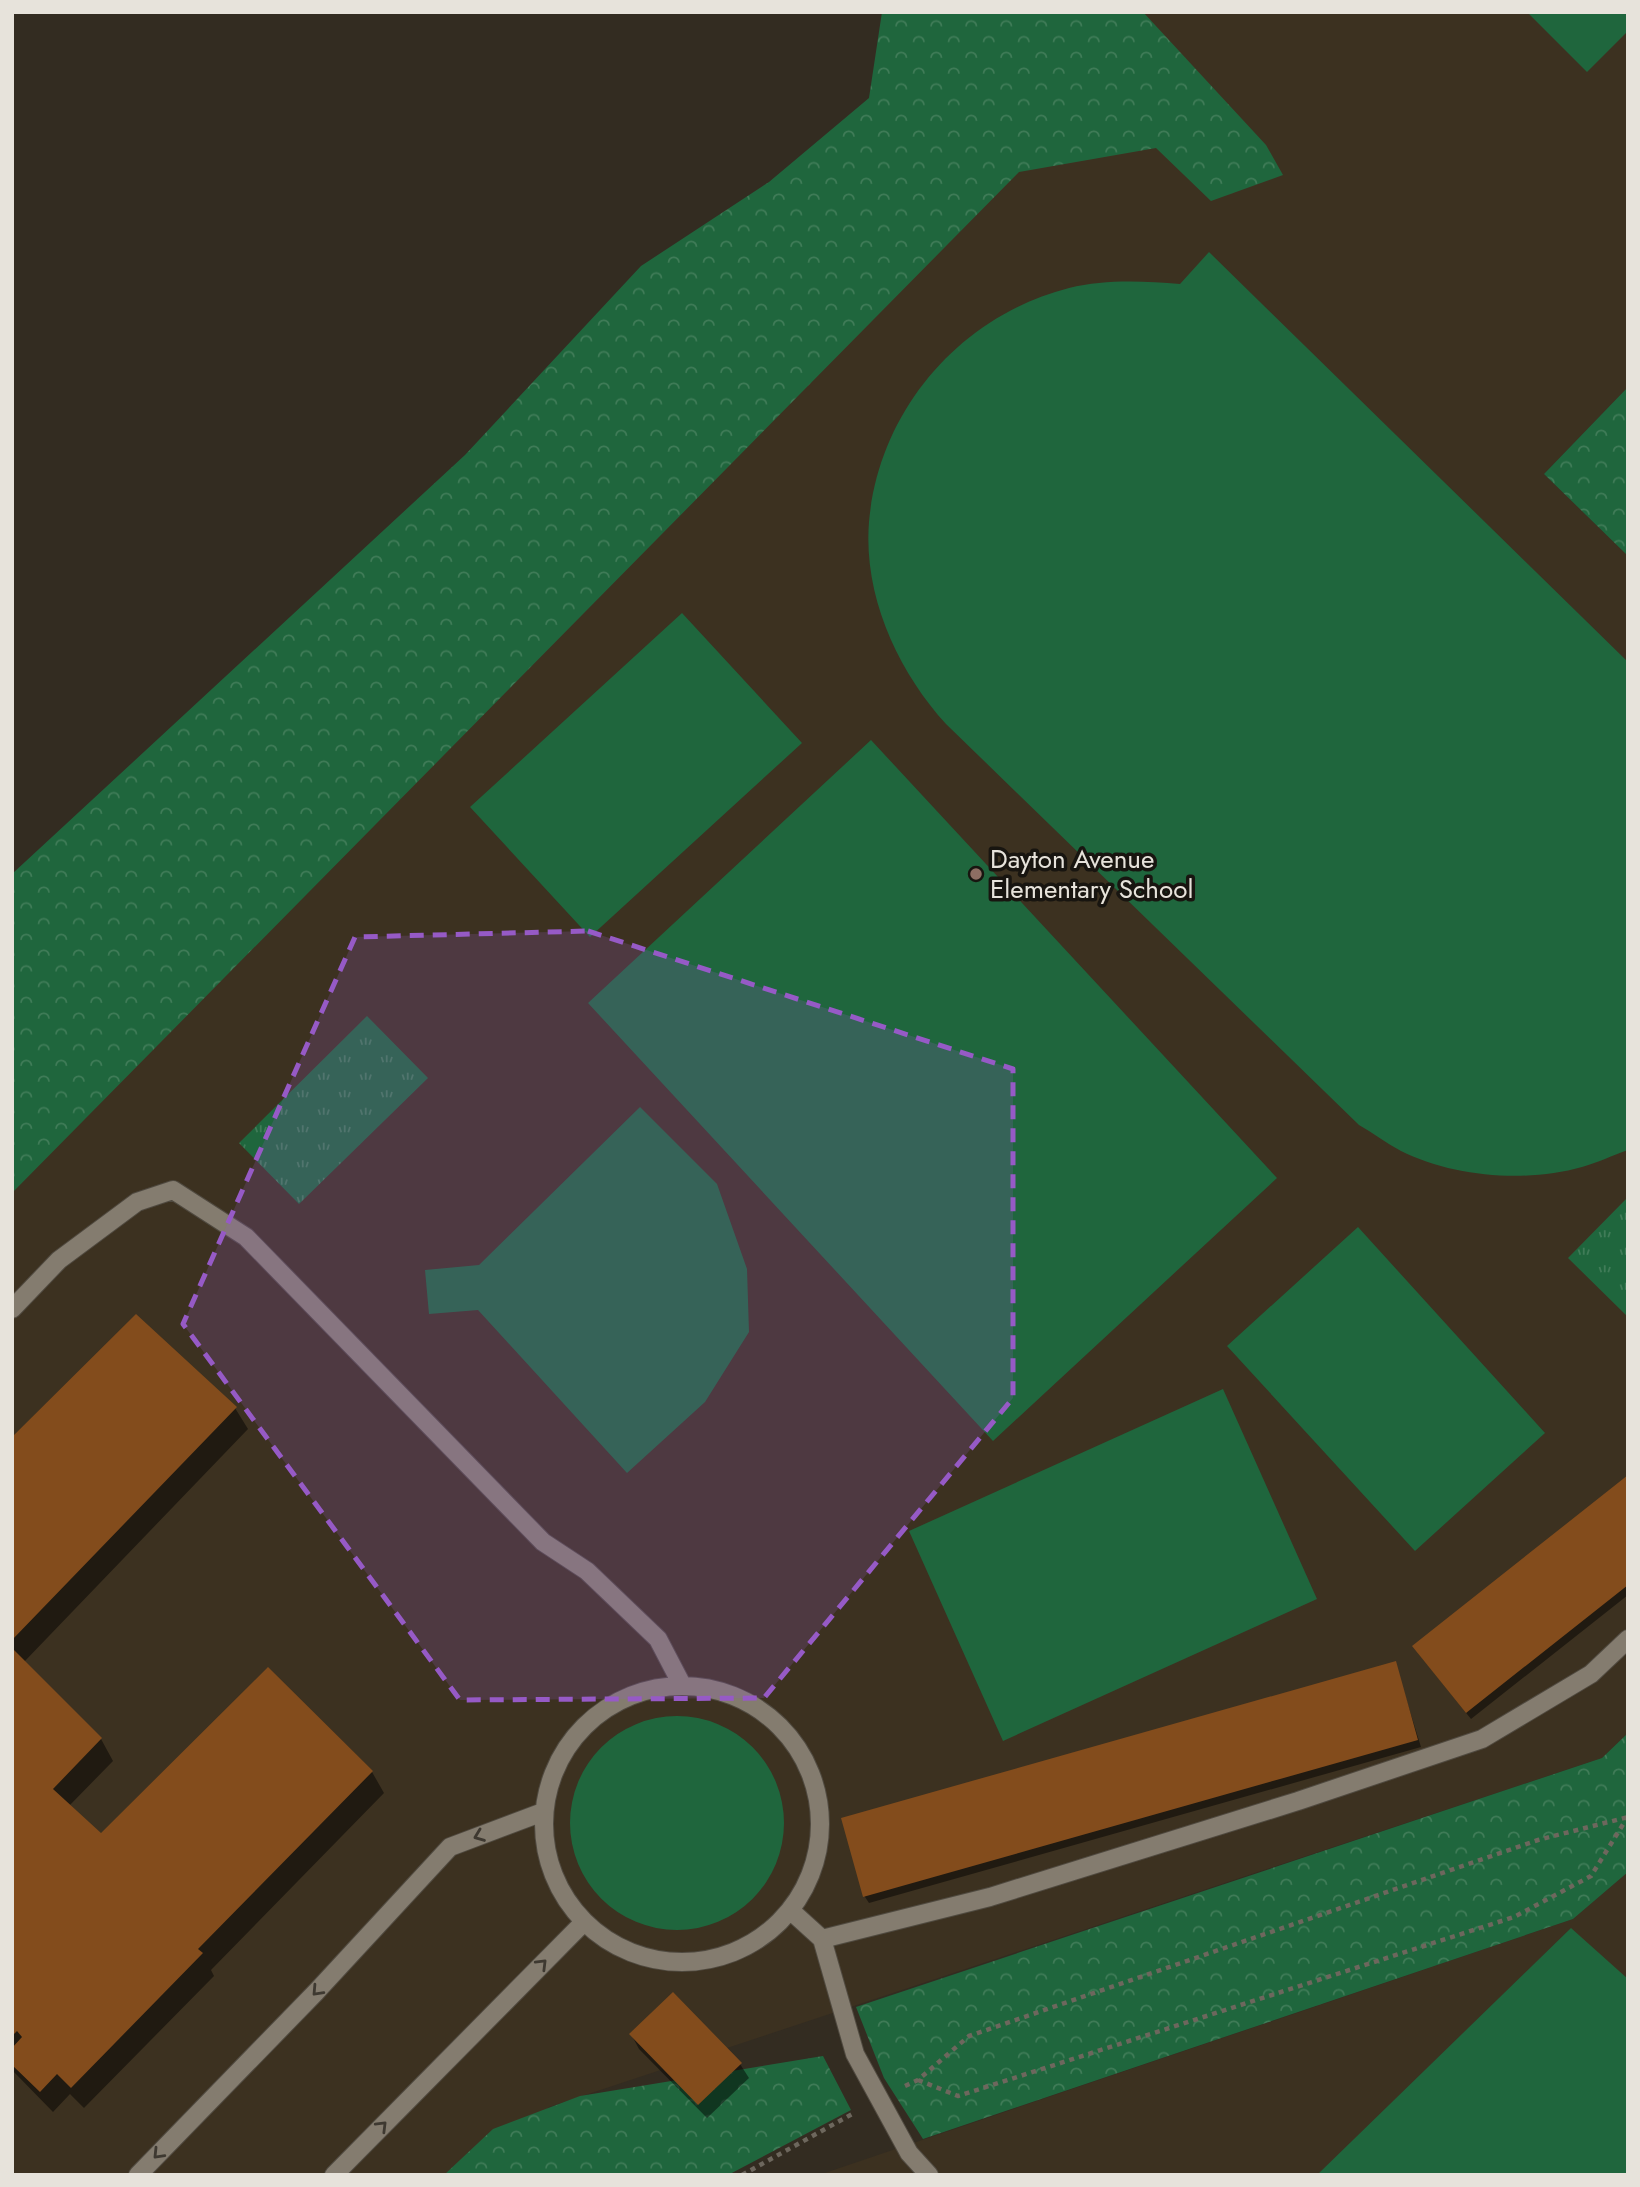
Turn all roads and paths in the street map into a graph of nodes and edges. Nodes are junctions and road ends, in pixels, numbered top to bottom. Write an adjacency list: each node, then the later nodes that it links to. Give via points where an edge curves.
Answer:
1 (12, 1309): 3 (lane, via 59,1260 137,1202 173,1190 246,1237 543,1542 587,1571 658,1639)
2 (1628, 1639): 8 (lane, via 1591,1675 1482,1739 1003,1893)
3 (682, 1685): 4 (lane, via 632,1694 588,1721 557,1762); 6 (lane, via 726,1692 765,1713 796,1744 814,1784 820,1828 811,1871)
4 (543, 1812): 7 (lane, via 551,1872); 11 (lane, one-way to 11, via 450,1846)
5 (1628, 1817): 9 (path, via 1538,1840 969,2036); 9 (path, via 1591,1876 1514,1917 958,2096)
6 (790, 1910): 7 (lane, via 762,1937 727,1955 690,1962 651,1959 626,1951); 8 (lane)
7 (583, 1923): 12 (lane, one-way to 7)
8 (822, 1939): 10 (lane, via 855,2054)
9 (918, 2080): 10 (path)
10 (881, 2098): 13 (path); 14 (lane, via 909,2153)
11 (138, 2175)
12 (334, 2175)
13 (743, 2175)
14 (929, 2175)

